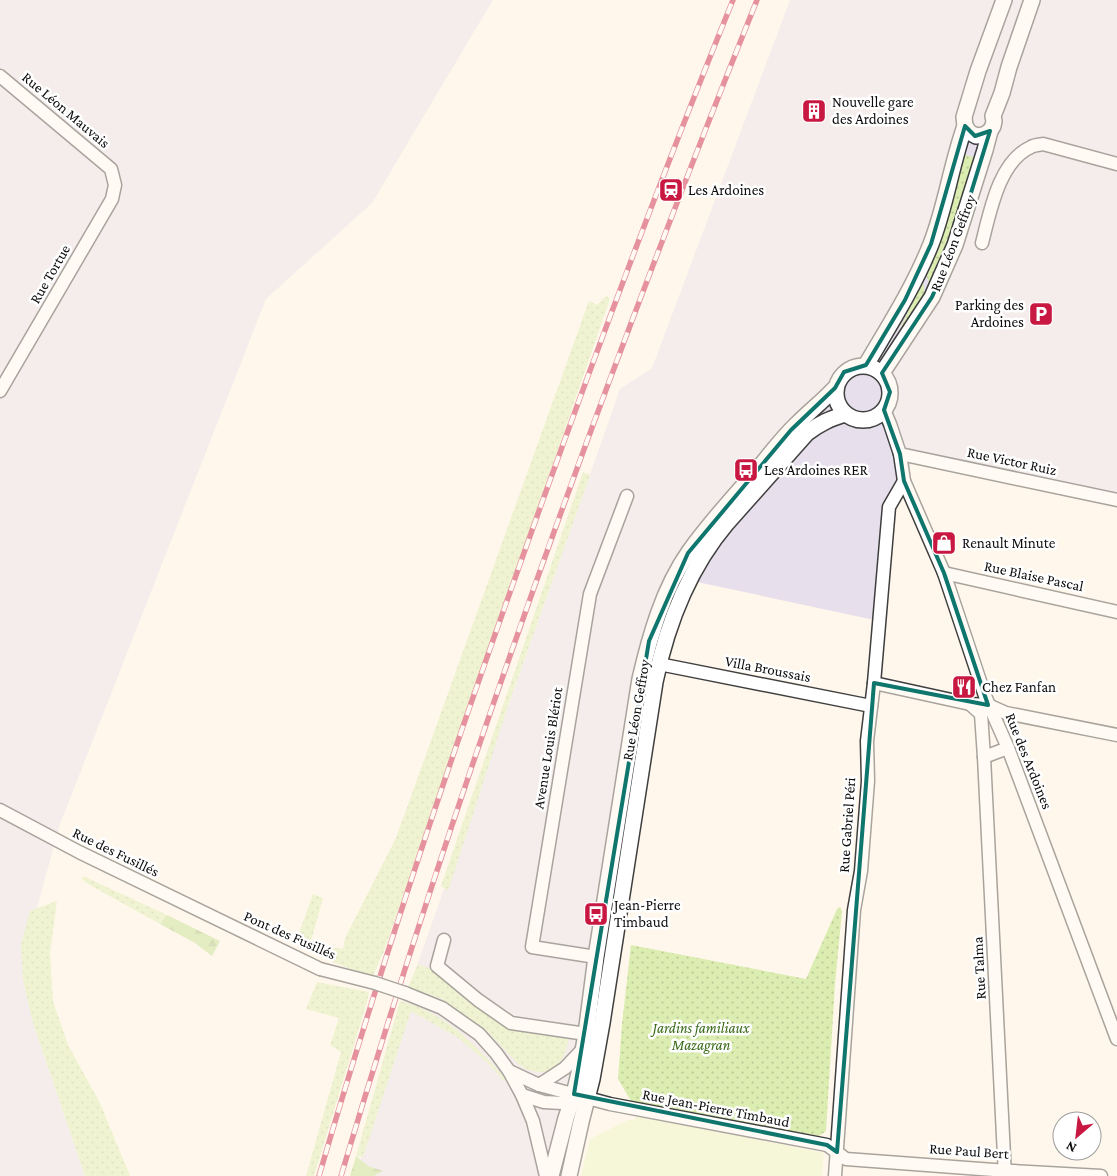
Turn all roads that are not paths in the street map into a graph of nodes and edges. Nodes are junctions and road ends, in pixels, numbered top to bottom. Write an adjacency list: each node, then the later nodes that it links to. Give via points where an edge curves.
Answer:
1 (1004, 0): 4 (street, Rue Léon Geffroy, via 978,71)
2 (1032, 0): 5 (street, Rue Léon Geffroy)
3 (0, 76): 7 (street, Rue Léon Mauvais)
4 (966, 120): 5 (street, via 969,132 976,136 984,135); 9 (street, Rue Léon Geffroy, via 931,244 905,300)
5 (991, 123): 10 (street, Rue Léon Geffroy, via 986,150 955,245 932,296)
6 (1117, 164): 8 (street, via 1042,144 1032,146 1014,161 999,184)
7 (111, 169): 12 (street, Rue Tortue, via 115,185 112,199)
8 (982, 243)
9 (866, 365): 10 (street); 11 (street, via 846,370)
10 (882, 373): 13 (street, via 890,392)
11 (836, 388): 14 (street, via 838,406); 32 (street, Rue Léon Geffroy, via 784,437 721,512 688,553 663,602 640,679)
12 (0, 391)
13 (884, 410): 14 (street, via 868,419 858,420); 15 (street, Rue des Ardoines)
14 (845, 414): 21 (street, Rue Léon Geffroy, via 826,420 807,433 718,534 683,591)
15 (900, 454): 16 (street, Rue des Ardoines); 18 (street, Rue Victor Ruiz)
16 (904, 481): 19 (street, Rue des Ardoines); 22 (street, Rue Gabriel Péri, via 889,507)
17 (626, 496): 32 (street, Avenue Louis Blériot, via 590,594 532,947)
18 (1117, 500)
19 (944, 573): 20 (street, Rue Blaise Pascal); 24 (street, Rue des Ardoines)
20 (1117, 612)
21 (659, 664): 25 (street, Villa Broussais); 39 (street, Rue Léon Geffroy, via 602,1023)
22 (874, 683): 23 (street); 25 (street, Rue Gabriel Péri)
23 (970, 704): 24 (street); 28 (street, Rue Talma, via 981,714)
24 (988, 705): 26 (street, via 1006,713); 27 (street, Rue des Ardoines)
25 (870, 706): 40 (street, Rue Gabriel Péri, via 868,781 861,871 854,910)
26 (1117, 735)
27 (1008, 748): 28 (street); 34 (street, Rue des Ardoines)
28 (984, 758): 41 (street, Rue Talma)
29 (0, 810): 30 (street, Rue des Fusillés)
30 (219, 920): 36 (street, Pont des Fusillés, bridge, via 320,969 375,983 442,1008 479,1034)
31 (444, 940): 33 (street, via 437,966 512,1023)
32 (596, 957): 33 (street, Rue Léon Geffroy)
33 (586, 1034): 35 (street, Rue Léon Geffroy)
34 (1117, 1039)
35 (583, 1049): 37 (street, via 565,1068); 39 (street, Rue Léon Geffroy)
36 (509, 1071): 37 (street); 38 (street)
37 (539, 1084): 39 (street)
38 (522, 1095): 39 (street, via 544,1102); 42 (street, via 534,1120)
39 (580, 1100): 40 (street, Rue Jean-Pierre Timbaud, via 827,1145); 43 (street); 44 (street, via 579,1128)
40 (837, 1152): 41 (street, Rue Paul Bert, via 846,1159); 45 (street, Rue Gabriel Péri)
41 (1004, 1173): 46 (street, Rue Paul Bert)
42 (546, 1176)
43 (550, 1176)
44 (569, 1176)
45 (835, 1176)
46 (1100, 1176)

